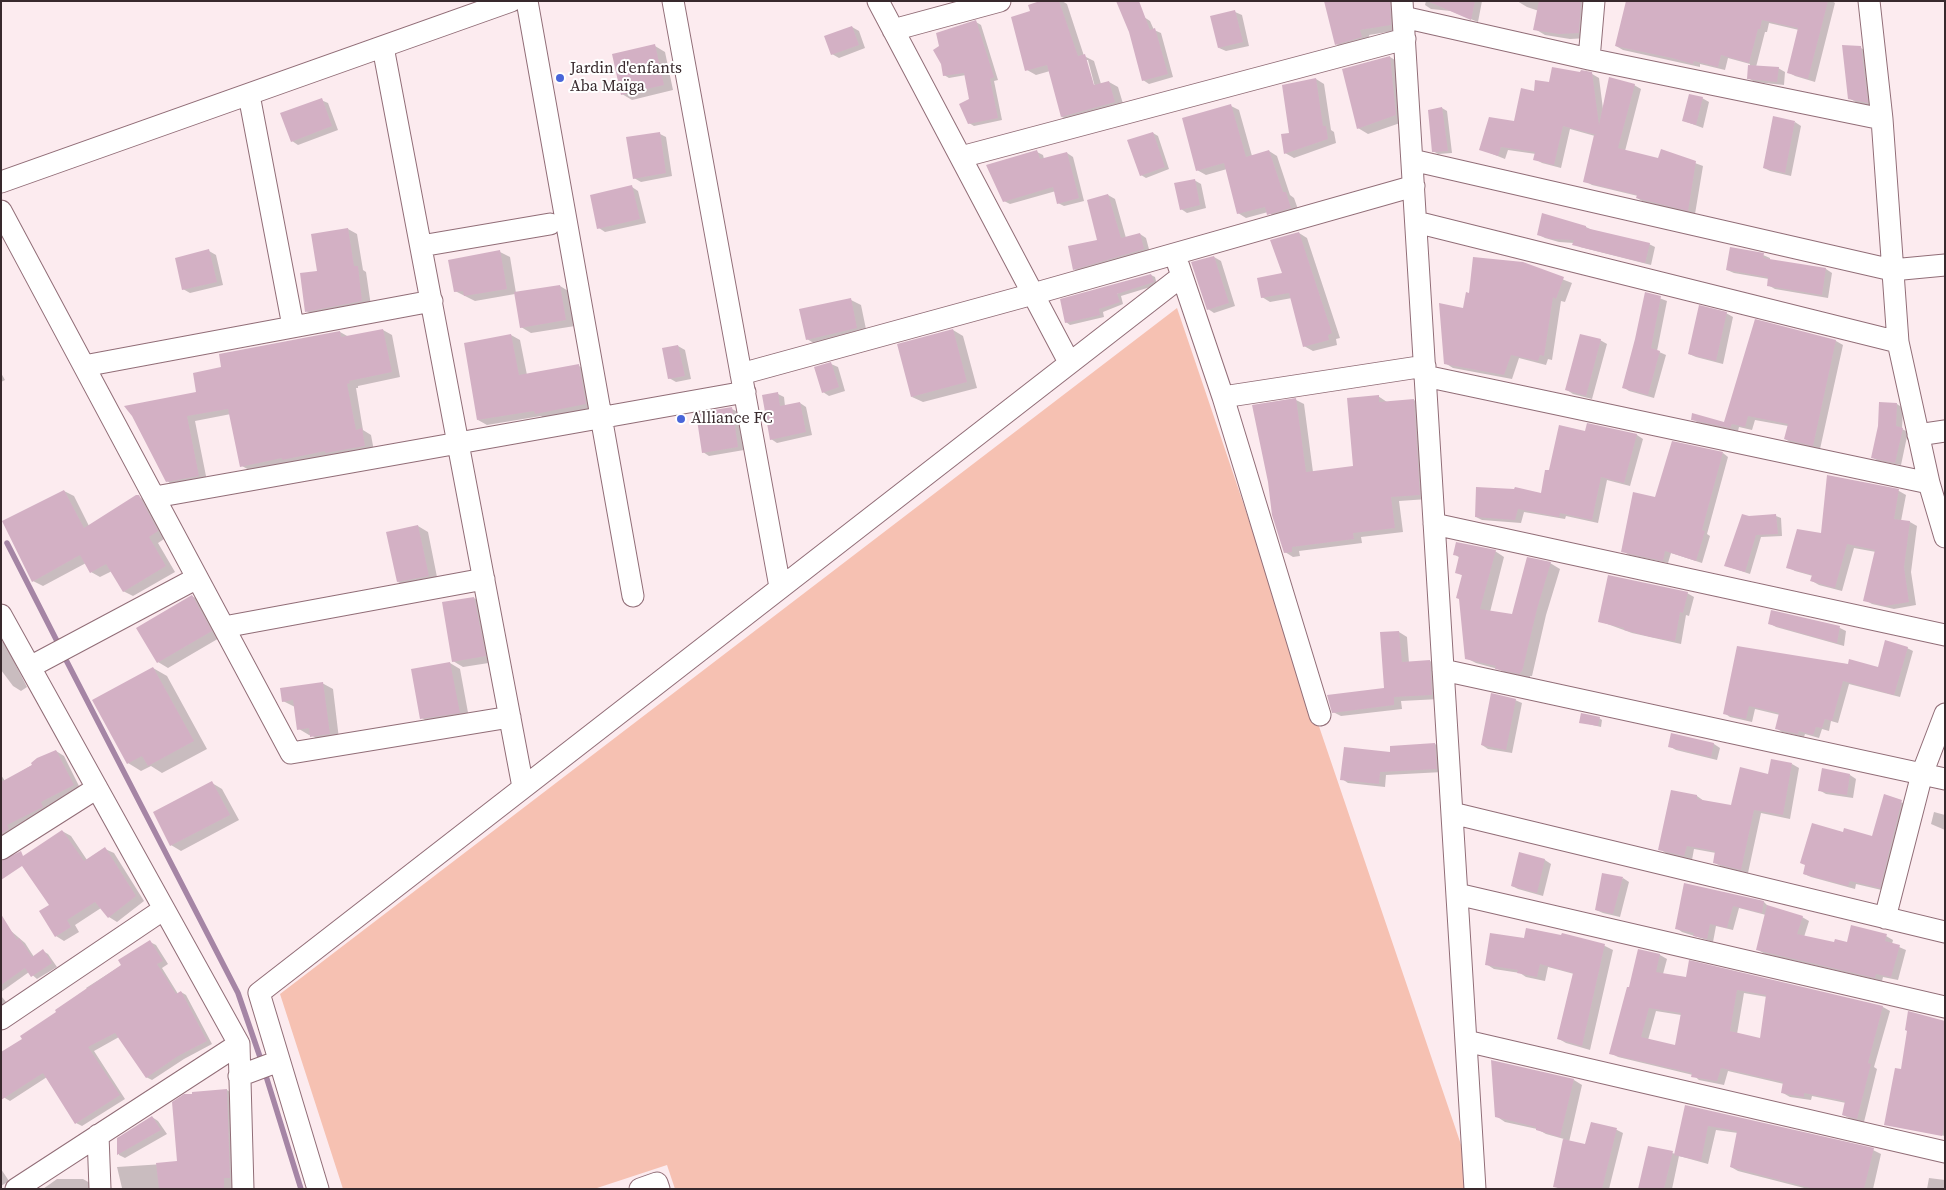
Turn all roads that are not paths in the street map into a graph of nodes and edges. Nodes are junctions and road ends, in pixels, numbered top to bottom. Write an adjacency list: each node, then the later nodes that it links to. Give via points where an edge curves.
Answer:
1 (511, 1): 11 (street)
2 (527, 1): 36 (street)
3 (673, 1): 34 (street)
4 (878, 1): 9 (street)
5 (1000, 1): 9 (street)
6 (1594, 1): 12 (street)
7 (1869, 1): 14 (street)
8 (1403, 9): 10 (street); 12 (street)
9 (893, 30): 15 (street)
10 (1405, 39): 15 (street); 16 (street)
11 (383, 47): 13 (street); 22 (street)
12 (1589, 59): 14 (street)
13 (249, 94): 17 (street); 29 (street)
14 (1882, 119): 25 (street)
15 (961, 157): 27 (street)
16 (1412, 160): 18 (street); 25 (street)
17 (1, 182)
18 (1414, 186): 20 (street); 23 (street)
19 (1, 211): 32 (street)
20 (1416, 222): 30 (street); 33 (street)
21 (550, 224): 22 (street)
22 (421, 246): 28 (street)
23 (1175, 254): 26 (street); 27 (street)
24 (1945, 265): 25 (street)
25 (1892, 270): 30 (street)
26 (1182, 276): 31 (street); 35 (street)
27 (1033, 294): 31 (street); 34 (street)
28 (432, 301): 29 (street); 39 (street)
29 (293, 326): 32 (street)
30 (1898, 342): 38 (street)
31 (1069, 362): 46 (street)
32 (84, 366): 41 (street)
33 (1425, 371): 35 (street); 40 (street); 42 (street)
34 (743, 383): 36 (street); 46 (street)
35 (1223, 397): 54 (street)
36 (601, 417): 39 (street); 47 (street)
37 (1945, 431): 38 (street)
38 (1918, 435): 40 (street)
39 (458, 442): 41 (street); 45 (street)
40 (1929, 483): 43 (street)
41 (155, 497): 44 (street)
42 (1434, 524): 50 (street); 52 (street)
43 (1945, 537)
44 (198, 578): 49 (street); 51 (street)
45 (484, 579): 49 (street); 55 (street)
46 (780, 587): 58 (street)
47 (633, 596)
48 (1, 615): 51 (street)
49 (224, 627): 55 (street, via 291,753)
50 (1945, 635)
51 (30, 667): 59 (street)
52 (1443, 670): 56 (street); 60 (street)
53 (1945, 714): 56 (street)
54 (1320, 715)
55 (510, 717): 58 (street)
56 (1922, 774): 57 (street); 64 (street)
57 (1945, 780)
58 (523, 787): 70 (street, via 259,993)
59 (97, 788): 61 (street); 63 (street)
60 (1452, 813): 62 (street); 64 (street)
61 (1, 849)
62 (1457, 894): 66 (street); 68 (street)
63 (164, 909): 67 (street); 69 (street)
64 (1885, 918): 65 (street)
65 (1945, 932)
66 (1945, 1007)
67 (1, 1019)
68 (1466, 1041): 73 (street); 74 (street)
69 (238, 1044): 71 (street); 72 (street)
70 (280, 1061): 71 (street); 78 (street)
71 (239, 1076): 77 (street)
72 (98, 1135): 75 (street); 76 (street)
73 (1945, 1152)
74 (1478, 1188)
75 (16, 1189)
76 (100, 1189)
77 (243, 1189)
78 (318, 1189)
79 (640, 1189): 80 (street, via 657,1183)
80 (659, 1189)

